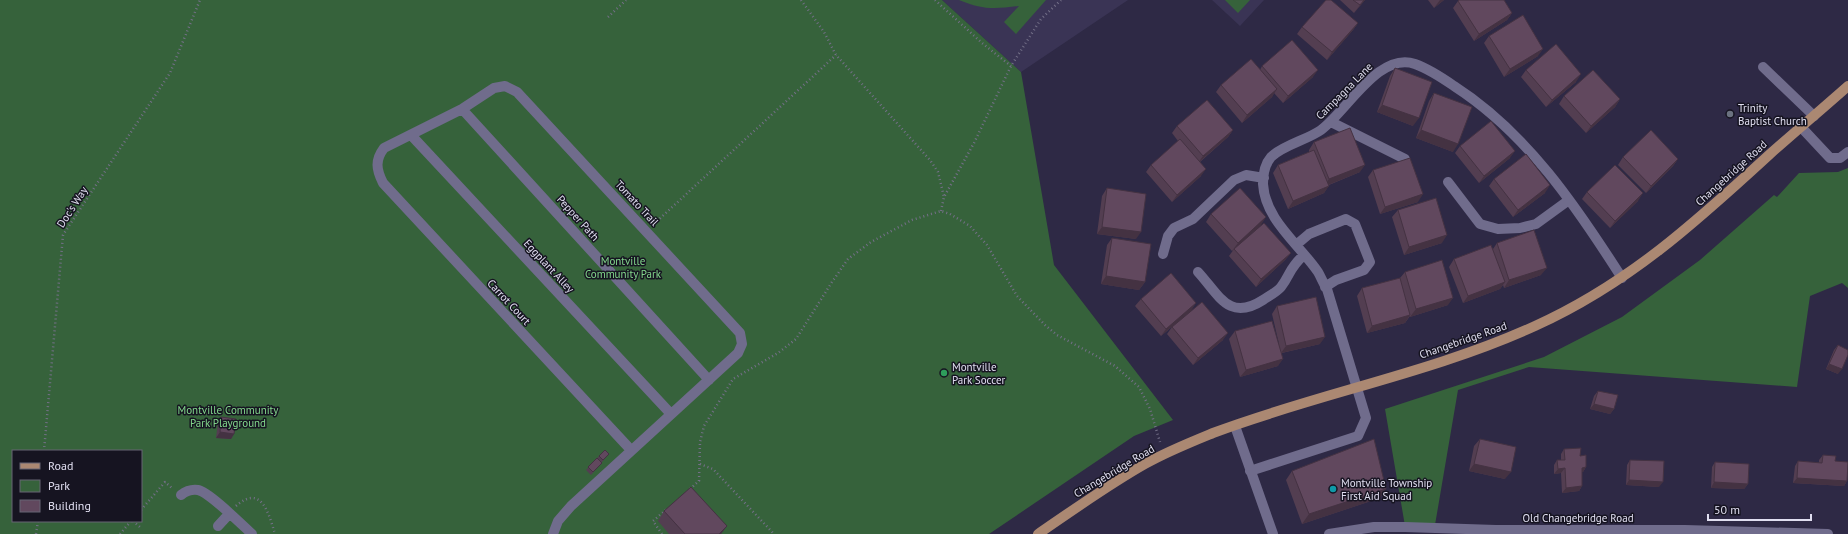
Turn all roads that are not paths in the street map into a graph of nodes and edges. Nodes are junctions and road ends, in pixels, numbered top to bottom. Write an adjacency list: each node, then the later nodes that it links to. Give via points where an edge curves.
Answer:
1 (1763, 67): 4 (street)
2 (1848, 86): 4 (main road, Changebridge Road)
3 (462, 109): 7 (street); 19 (street, Pepper Path); 19 (street, Tomato Trail, via 494,88 505,86 517,92 740,333 742,344 738,353)
4 (1814, 116): 6 (main road, Changebridge Road)
5 (1331, 122): 9 (street); 10 (street, Campagna Lane, via 1272,157 1267,164); 12 (street, Campagna Lane, via 1365,85 1387,66 1396,62 1414,64 1470,96 1494,115 1550,174)
6 (1801, 127): 8 (street, via 1830,158 1840,158); 17 (main road, Changebridge Road, via 1709,210)
7 (411, 135): 21 (street, Eggplant Alley); 23 (street, Carrot Court, via 384,148 376,165 383,183)
8 (1848, 152)
9 (1405, 159)
10 (1264, 178): 13 (street, Campagna Lane, via 1264,192 1270,210); 14 (street, via 1246,175 1234,180 1193,220 1174,228 1168,236)
11 (1448, 182): 12 (street, via 1480,224 1498,229 1536,224)
12 (1569, 200): 17 (street, Campagna Lane)
13 (1296, 245): 15 (street, Campagna Lane); 18 (street, via 1309,234 1346,219 1355,224 1370,262 1364,270 1336,280)
14 (1163, 254)
15 (1304, 255): 16 (street, via 1294,264 1281,288 1254,306 1238,310 1228,306); 18 (street, Campagna Lane, via 1318,272)
16 (1198, 272)
17 (1622, 278): 20 (main road, Changebridge Road, via 1579,304 1503,340 1468,354)
18 (1325, 287): 20 (street, Campagna Lane)
19 (709, 380): 21 (street)
20 (1357, 387): 22 (main road, Changebridge Road); 24 (street, Campagna Lane, via 1366,418 1358,436)
21 (671, 414): 23 (street)
22 (1235, 426): 24 (street); 28 (main road, Changebridge Road, via 1146,463 1084,502)
23 (631, 450): 30 (street, via 571,506 558,521)
24 (1250, 471): 31 (street)
25 (181, 495): 26 (street, via 187,491 200,490)
26 (229, 514): 27 (street); 29 (street)
27 (218, 526)
28 (1042, 533)
29 (252, 534)
30 (553, 534)
31 (1273, 534)
32 (1329, 534): 33 (street, Old Changebridge Road, via 1374,527 1405,527)
33 (1828, 534)

